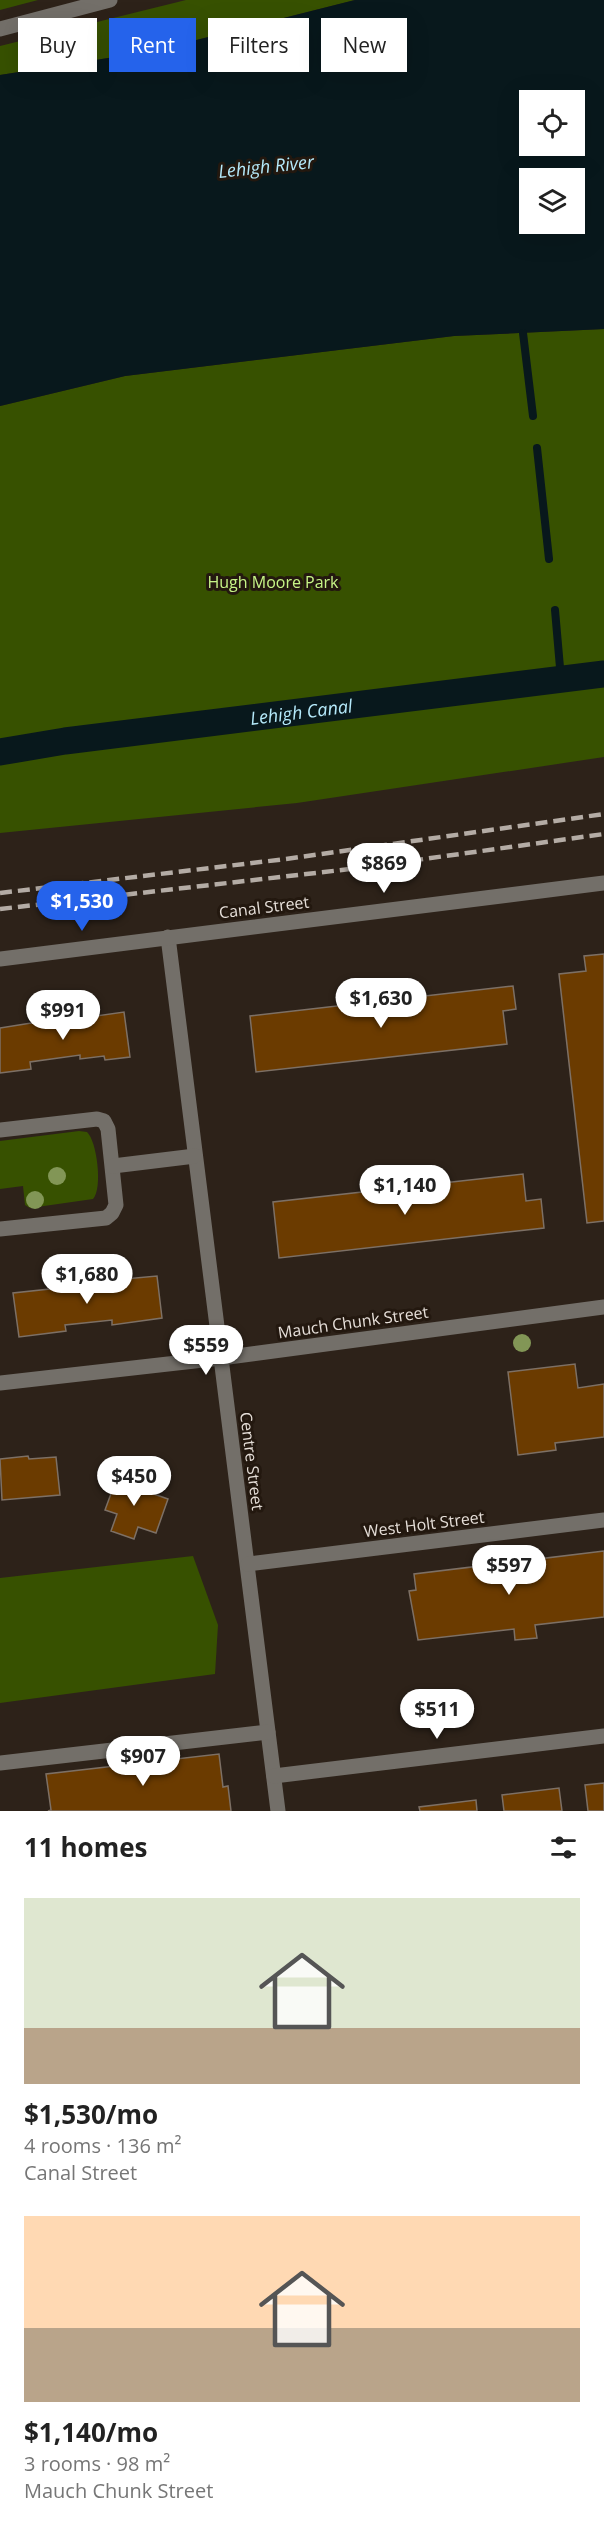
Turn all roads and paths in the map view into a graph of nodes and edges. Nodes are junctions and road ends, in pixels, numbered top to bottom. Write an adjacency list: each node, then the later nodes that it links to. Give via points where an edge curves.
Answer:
1 (110, 0): 2 (street)
2 (0, 28)
3 (604, 883): 4 (street, Canal Street)
4 (168, 938): 5 (street, Canal Street); 7 (street, Centre Street)
5 (0, 959)
6 (0, 1130): 8 (street, via 104,1121)
7 (195, 1156): 8 (street); 11 (street, Centre Street)
8 (113, 1166): 9 (street, via 116,1205 106,1218)
9 (0, 1229)
10 (604, 1307): 11 (street, Mauch Chunk Street)
11 (221, 1358): 12 (street, Mauch Chunk Street); 14 (street, Centre Street)
12 (0, 1383)
13 (604, 1520): 14 (street, West Holt Street)
14 (248, 1564): 15 (street, Centre Street)
15 (268, 1732): 17 (street); 18 (street, Centre Street)
16 (604, 1736): 18 (street)
17 (0, 1763)
18 (274, 1776): 19 (street, Centre Street)
19 (278, 1811)

